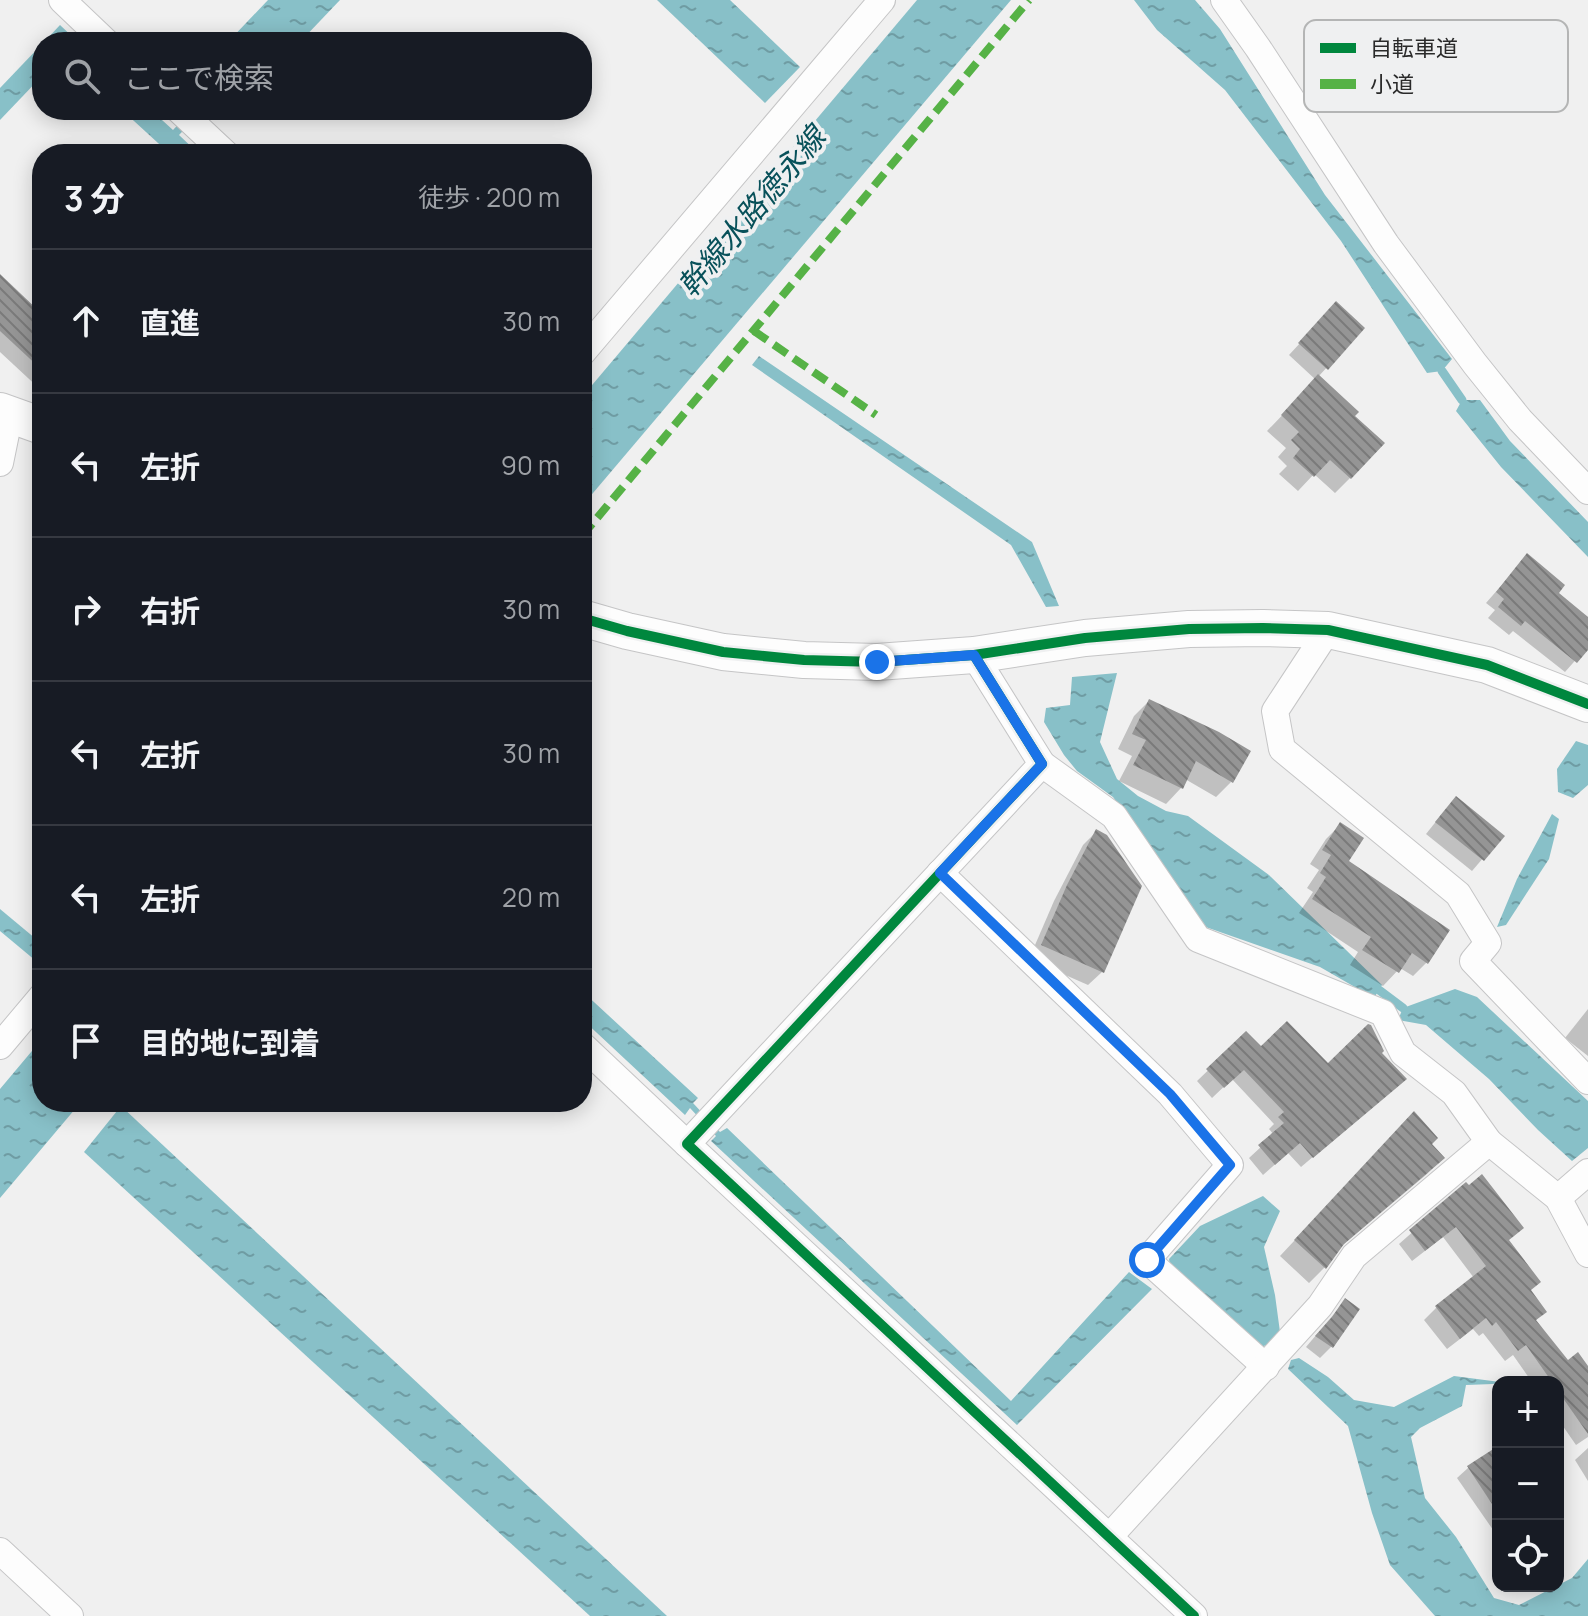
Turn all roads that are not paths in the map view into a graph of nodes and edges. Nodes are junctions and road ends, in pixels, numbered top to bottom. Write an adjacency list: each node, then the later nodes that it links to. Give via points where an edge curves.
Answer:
1 (62, 0): 4 (street)
2 (882, 0): 7 (street)
3 (1224, 0): 10 (street, via 1386,244 1466,352 1520,420)
4 (96, 32)
5 (189, 120): 6 (street)
6 (215, 144)
7 (592, 341)
8 (17, 417): 9 (street)
9 (0, 463)
10 (1588, 491)
11 (592, 621): 13 (street, via 723,652 804,660 877,662)
12 (1328, 630): 13 (street, via 1189,629); 14 (street, via 1487,665); 20 (street, via 1275,711 1282,749 1458,894 1488,943 1473,961)
13 (974, 655): 15 (street)
14 (1588, 704)
15 (1042, 764): 16 (street); 22 (street, via 1114,816 1198,939 1383,1013 1403,1053 1454,1093)
16 (940, 873): 21 (street); 26 (street, via 1170,1094 1230,1165 1147,1260)
17 (32, 1008): 18 (street)
18 (0, 1046)
19 (592, 1054): 21 (street)
20 (1588, 1081)
21 (690, 1140): 27 (street)
22 (1489, 1142): 24 (street); 26 (street, via 1354,1256 1320,1306)
23 (1588, 1172): 24 (street)
24 (1558, 1198): 25 (street)
25 (1588, 1254)
26 (1269, 1364): 27 (street)
27 (1109, 1537): 30 (street)
28 (0, 1551): 29 (street)
29 (70, 1616)
30 (1194, 1616)

